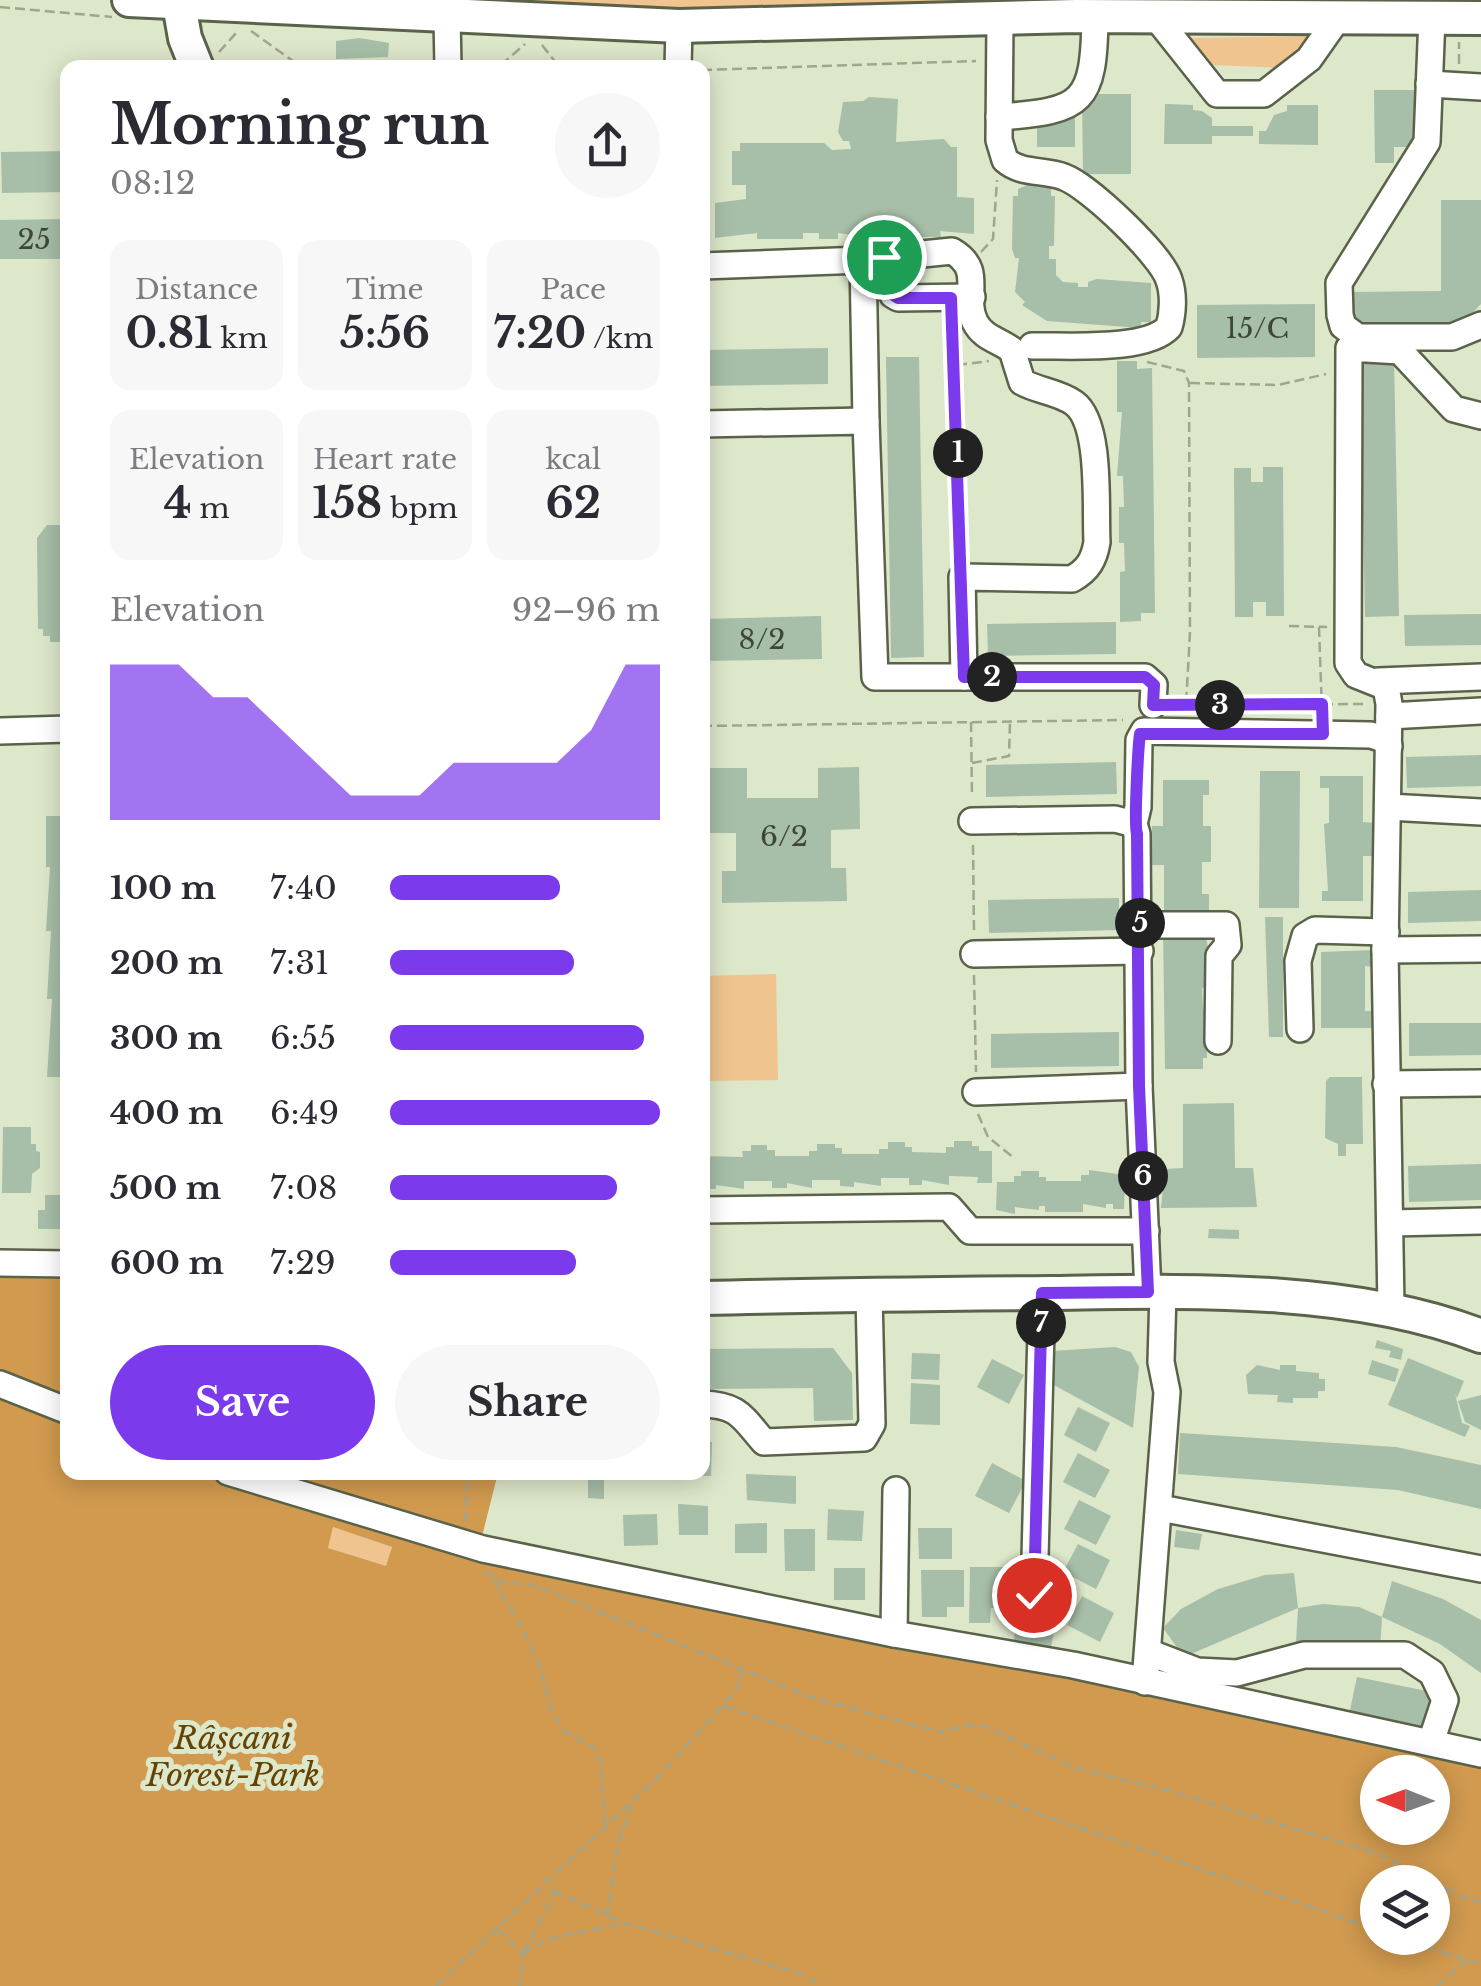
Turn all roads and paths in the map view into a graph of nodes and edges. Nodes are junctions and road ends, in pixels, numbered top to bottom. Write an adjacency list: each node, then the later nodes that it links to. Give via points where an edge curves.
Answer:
1 (179, 4): 3 (main road); 10 (main road); 14 (main road, via 186,38)
2 (0, 7): 3 (path)
3 (122, 9)
4 (500, 9): 10 (main road); 12 (main road)
5 (1076, 11): 8 (main road); 11 (main road); 24 (street, via 1094,70 1074,103 1049,113)
6 (1471, 12): 9 (main road); 23 (path, via 1458,45)
7 (1340, 15): 8 (main road); 8 (street, via 1309,59 1264,94 1218,94); 9 (main road)
8 (1155, 16)
9 (1432, 16): 22 (street)
10 (447, 17): 17 (street)
11 (1000, 19): 12 (main road); 20 (street)
12 (678, 26): 19 (street)
13 (541, 44): 18 (path)
14 (201, 60)
15 (208, 60): 16 (path, via 243,26)
16 (292, 60)
17 (448, 60)
18 (554, 60)
19 (678, 60)
20 (999, 60): 21 (path); 24 (street)
21 (710, 70)
22 (1429, 84): 23 (street); 30 (street, via 1427,142 1340,283 1340,315 1358,337 1452,336)
23 (1470, 86)
24 (998, 116): 25 (street)
25 (1006, 160): 28 (path, via 996,184 993,239); 31 (street, via 1021,170 1067,178 1098,198 1166,271 1172,290 1169,327 1158,336)
26 (874, 258): 27 (street); 28 (street, via 940,250); 29 (street, via 898,298); 37 (street)
27 (710, 266)
28 (969, 266): 29 (street, via 973,276)
29 (961, 298): 31 (street, via 976,324); 33 (path)
30 (1481, 325)
31 (1024, 351): 33 (path); 39 (street, via 1022,382 1074,403 1089,421 1094,559 1072,578)
32 (1138, 360): 35 (path, via 1184,371)
33 (956, 365): 39 (path)
34 (1331, 372): 35 (path, via 1278,385)
35 (1189, 383): 48 (path)
36 (1481, 416): 42 (street, via 1454,410 1400,351 1349,348)
37 (866, 421): 38 (street); 43 (street, via 875,678)
38 (710, 424)
39 (962, 578): 43 (street)
40 (1289, 626): 41 (path)
41 (1320, 626): 42 (path); 46 (path)
42 (1349, 628): 45 (street, via 1351,671)
43 (964, 677): 47 (street, via 1145,677 1154,685)
44 (1481, 677): 45 (street)
45 (1386, 700): 46 (path); 49 (street); 57 (street)
46 (1322, 704): 48 (path); 56 (path)
47 (1153, 705): 48 (path)
48 (1186, 705)
49 (1481, 712)
50 (1130, 720): 52 (path)
51 (971, 722): 52 (path); 53 (path); 58 (path)
52 (1010, 722): 58 (path, via 1009,756)
53 (710, 726)
54 (60, 729): 55 (street)
55 (0, 731)
56 (1323, 734): 57 (street, via 1372,736); 62 (street, via 1144,732)
57 (1389, 746): 59 (street)
58 (972, 763): 61 (path)
59 (1388, 806): 60 (street); 64 (street)
60 (1481, 812)
61 (972, 821): 62 (street, via 1114,818); 66 (path)
62 (1134, 824): 63 (street)
63 (1140, 938): 66 (street); 68 (street, via 1226,924); 71 (street)
64 (1386, 941): 65 (street); 67 (street, via 1315,930 1305,936 1298,961); 70 (street)
65 (1481, 949)
66 (974, 954): 72 (path)
67 (1300, 1029)
68 (1218, 1041)
69 (1481, 1083): 70 (street)
70 (1386, 1084): 76 (street)
71 (1139, 1086): 72 (street); 77 (street)
72 (976, 1092): 73 (path, via 974,1107 988,1137)
73 (1014, 1158)
74 (710, 1210): 77 (street, via 950,1207 970,1231)
75 (1481, 1221): 76 (street)
76 (1390, 1223): 84 (street)
77 (1146, 1230): 80 (street)
78 (0, 1263): 79 (street)
79 (60, 1264)
80 (1156, 1292): 81 (main road); 84 (main road); 92 (street, via 1166,1392)
81 (1042, 1293): 82 (main road); 96 (street)
82 (869, 1294): 83 (main road); 87 (street, via 872,1424 864,1438 764,1442 746,1416)
83 (710, 1298)
84 (1391, 1308): 85 (main road)
85 (1481, 1336)
86 (0, 1384): 88 (street)
87 (710, 1404)
88 (60, 1409)
89 (254, 1480): 93 (street)
90 (467, 1480): 93 (path, via 464,1534)
91 (896, 1490): 97 (street)
92 (1160, 1508): 94 (street); 98 (street)
93 (476, 1547): 95 (path, via 474,1562); 97 (street)
94 (1481, 1569)
95 (492, 1576): 99 (path, via 531,1584); 105 (path, via 541,1670 552,1712 600,1760)
96 (1034, 1595)
97 (894, 1634): 100 (street)
98 (1148, 1652): 100 (street); 102 (street, via 1198,1671 1237,1673 1304,1655 1404,1655 1432,1674 1445,1700)
99 (742, 1671): 101 (path); 108 (path, via 813,1698 942,1732 984,1726 1075,1768 1379,1854)
100 (1145, 1682): 102 (street)
101 (724, 1706): 104 (path); 111 (path)
102 (1431, 1742): 103 (street)
103 (1481, 1754)
104 (632, 1802): 105 (path); 109 (path)
105 (605, 1828): 106 (path)
106 (552, 1880): 107 (path); 112 (path)
107 (553, 1890): 109 (path); 113 (path)
108 (1481, 1902)
109 (606, 1916): 110 (path)
110 (626, 1923): 113 (path, via 546,1940); 119 (path, via 802,1974)
111 (1360, 1924)
112 (498, 1929): 113 (path); 117 (path)
113 (523, 1954): 118 (path)
114 (1448, 1955): 115 (path)
115 (1466, 1961): 116 (path); 120 (path)
116 (1481, 1964)
117 (436, 1986)
118 (520, 1986)
119 (821, 1986)
120 (1437, 1986)

